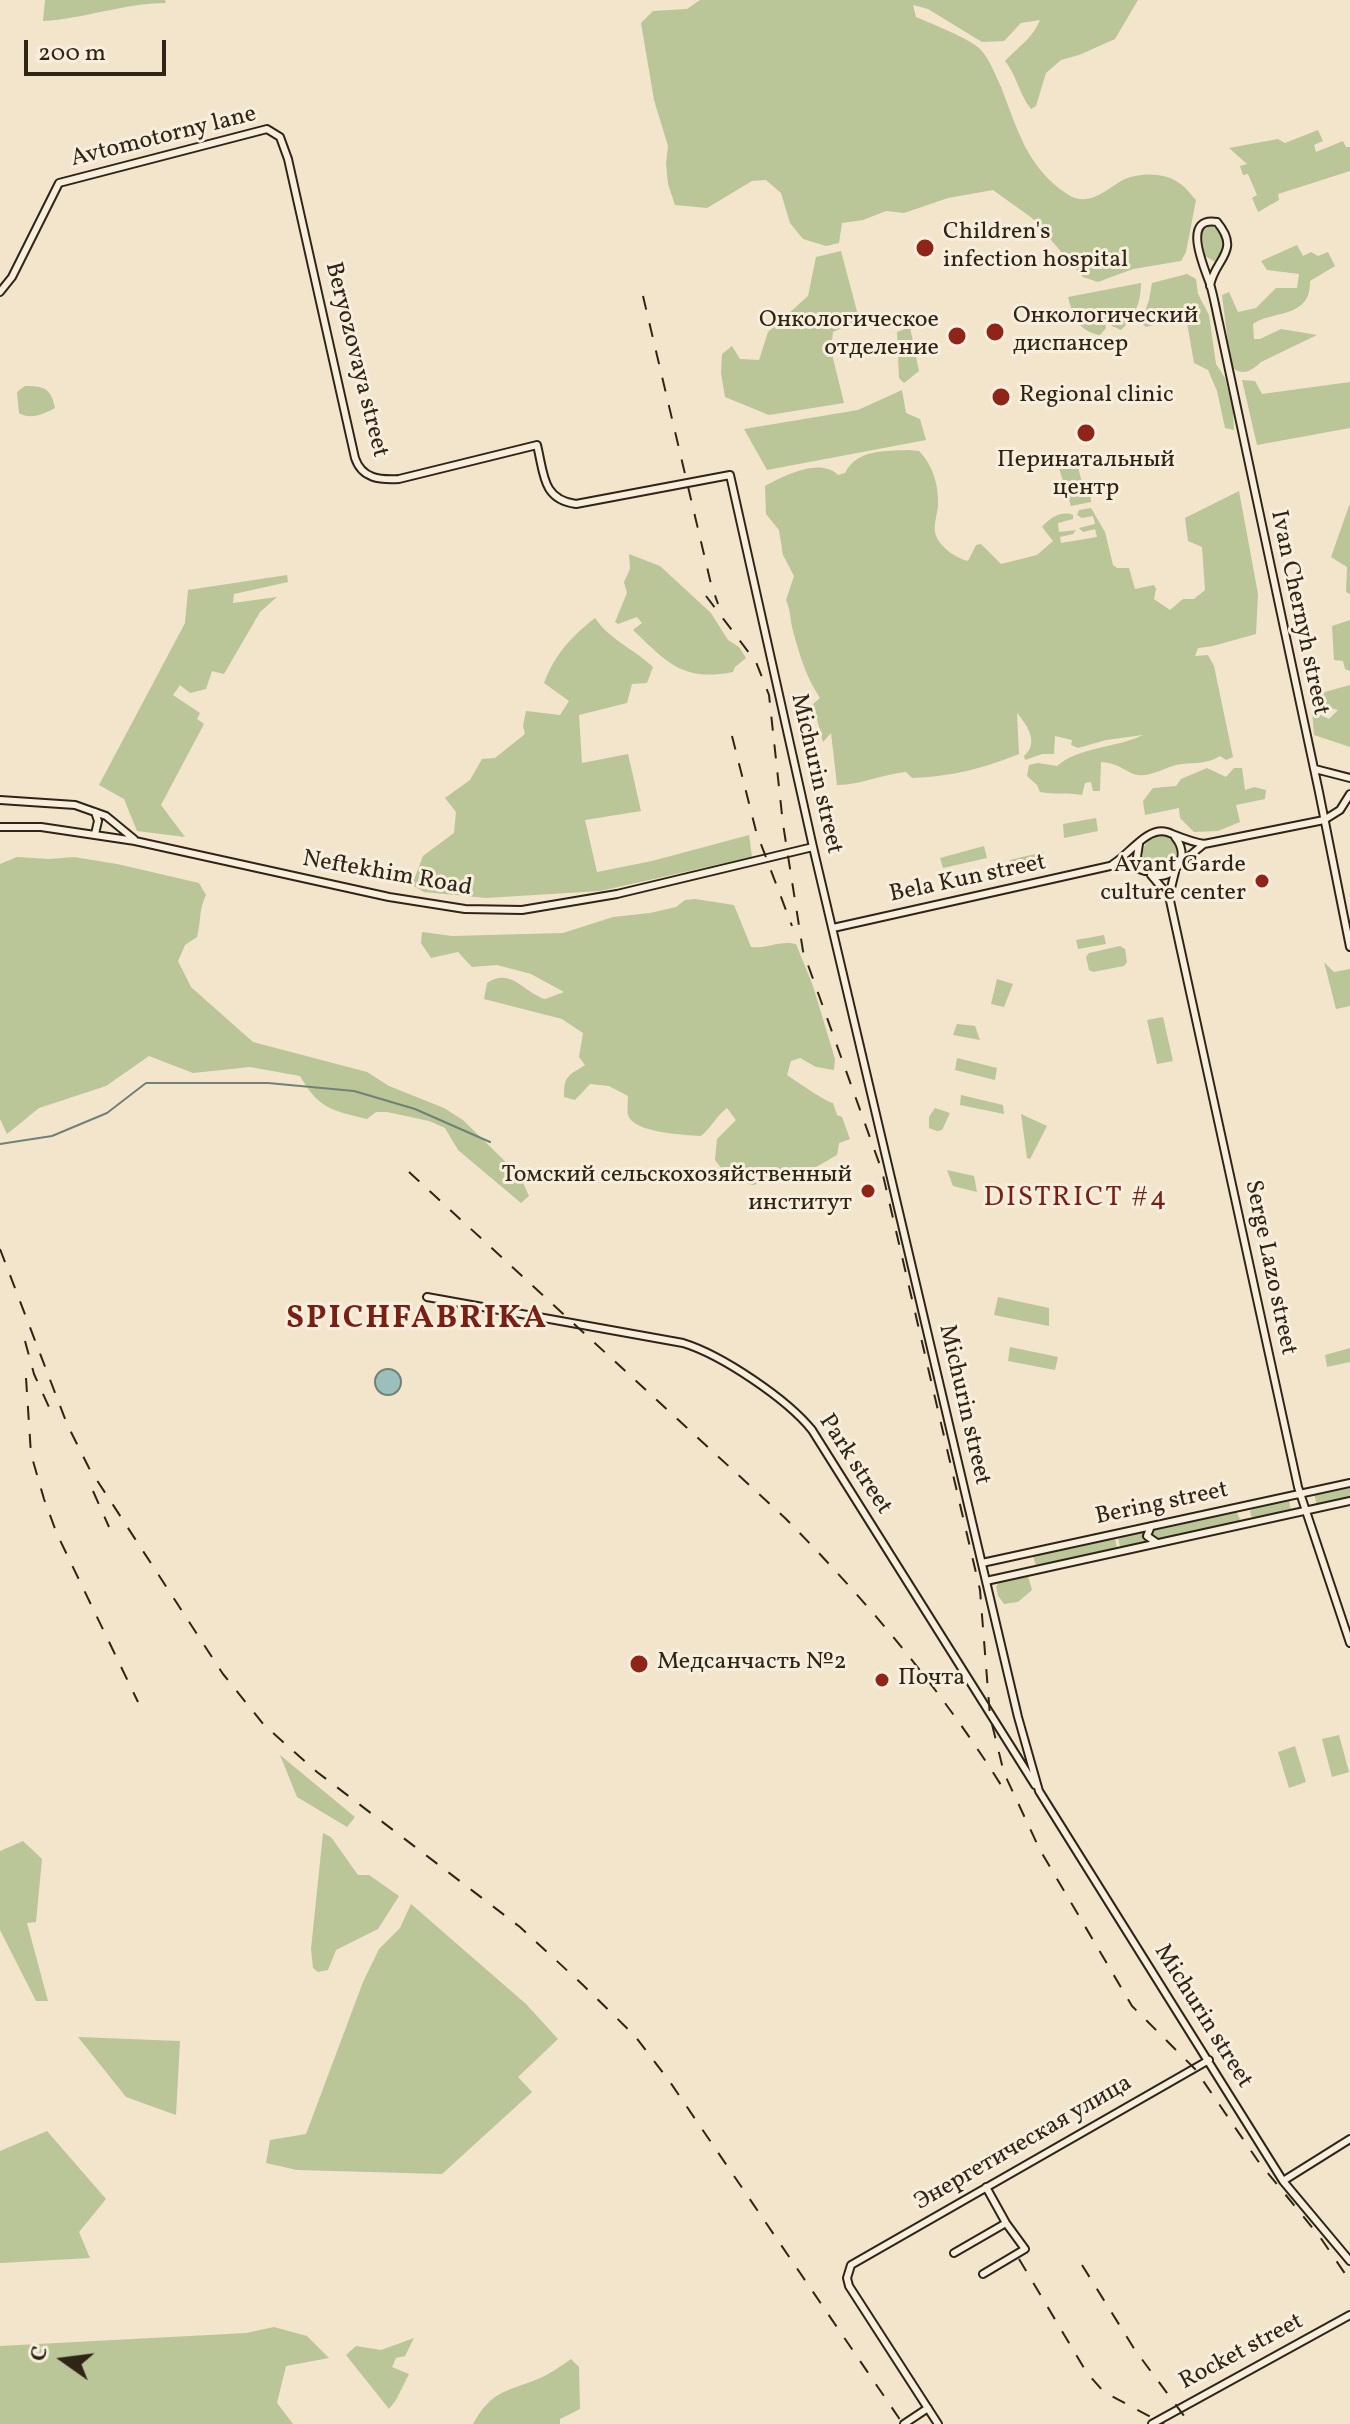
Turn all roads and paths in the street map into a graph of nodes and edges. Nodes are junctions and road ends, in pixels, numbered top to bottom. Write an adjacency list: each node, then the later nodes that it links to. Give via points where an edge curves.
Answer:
1 (278, 133): 5 (street, Avtomotorny lane, via 260,129 59,183); 6 (street, Beryozovaya street, via 361,470 375,478 399,479 537,445 548,490 559,501 576,504)
2 (1202, 265): 3 (street); 3 (street, via 1198,231 1208,221 1220,225 1227,242 1227,255); 4 (street, Ivan Chernyh street)
3 (1217, 267): 4 (street)
4 (1210, 286): 7 (street, Ivan Chernyh street)
5 (0, 292)
6 (730, 475): 19 (street, Michurin street)
7 (1314, 768): 8 (street); 12 (street, Ivan Chernyh street)
8 (1350, 778)
9 (1350, 794): 12 (street, via 1340,810)
10 (0, 800): 11 (street)
11 (92, 810): 14 (street, via 98,821); 16 (street)
12 (1324, 820): 18 (street); 25 (street, Ivan Chernyh street)
13 (0, 827): 14 (street, Neftekhim Road)
14 (95, 834): 16 (street, Neftekhim Road)
15 (1175, 837): 17 (street, via 1155,831); 18 (street); 21 (street, via 1182,848)
16 (143, 843): 19 (street, Neftekhim Road, via 410,901 500,911 617,894)
17 (1139, 844): 20 (street, Bela Kun street); 22 (street, via 1137,857)
18 (1204, 844): 21 (street)
19 (813, 847): 24 (street, Michurin street)
20 (1110, 866): 22 (street, Bela Kun street); 24 (street, Bela Kun street)
21 (1178, 867): 22 (street, via 1165,876); 23 (street, Serge Lazo street)
22 (1148, 873): 23 (street, Serge Lazo street)
23 (1169, 896): 28 (street, Serge Lazo street)
24 (833, 928): 36 (street, Michurin street)
25 (1350, 947)
26 (427, 1297): 41 (street, Park street, via 683,1343 788,1405 812,1430)
27 (1350, 1483): 28 (street, Bering street)
28 (1300, 1494): 30 (street, Bering street); 31 (street, Serge Lazo street)
29 (1350, 1501): 31 (street, Bering street)
30 (1244, 1506): 32 (street); 33 (street, Bering street)
31 (1306, 1511): 32 (street, Bering street); 39 (street, Serge Lazo street)
32 (1248, 1525): 34 (street, Bering street)
33 (1151, 1526): 34 (street, via 1147,1536); 35 (street, Bering street)
34 (1157, 1543): 37 (street, Bering street)
35 (1004, 1558): 36 (street, Bering street); 37 (street, via 997,1569)
36 (982, 1563): 38 (street, Michurin street)
37 (1008, 1576): 38 (street, Bering street)
38 (986, 1581): 40 (street, Michurin street)
39 (1350, 1643)
40 (1022, 1734): 41 (street, via 1015,1741); 42 (street, Michurin street)
41 (1005, 1738): 42 (street, Park street)
42 (1039, 1791): 43 (street, Michurin street)
43 (1209, 2060): 45 (street, Michurin street); 46 (street, Энергетическая улица)
44 (1350, 2139): 45 (street)
45 (1283, 2181): 49 (street, Michurin street)
46 (986, 2187): 47 (street); 52 (street, Энергетическая улица, via 858,2260 848,2272 849,2286)
47 (1006, 2223): 48 (street); 50 (street, via 1025,2249)
48 (954, 2253)
49 (1350, 2261)
50 (983, 2274)
51 (1350, 2315): 55 (street, Rocket street)
52 (928, 2408): 53 (street); 54 (street)
53 (904, 2424)
54 (938, 2424)
55 (1152, 2424)

